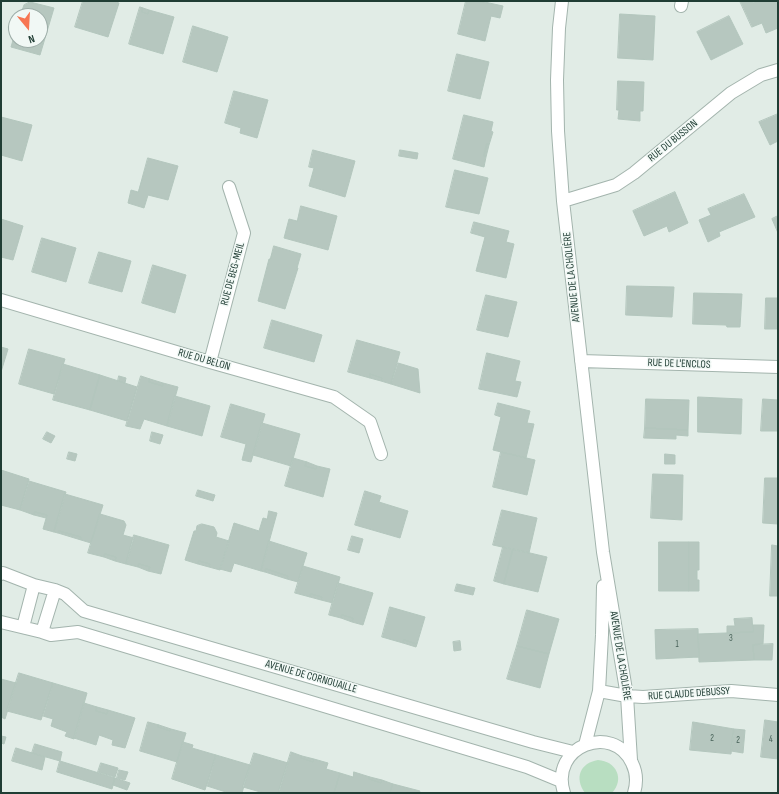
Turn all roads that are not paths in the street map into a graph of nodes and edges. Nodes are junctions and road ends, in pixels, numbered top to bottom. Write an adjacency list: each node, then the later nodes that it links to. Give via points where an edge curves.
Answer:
1 (562, 1): 4 (street, AVENUE DE LA CHOLIÈRE, via 557,80)
2 (778, 70): 4 (street, RUE DU BUSSON, via 761,75 731,93 616,185)
3 (229, 187): 7 (street, RUE DE BEG-MEIL, via 244,233)
4 (563, 201): 6 (street, AVENUE DE LA CHOLIÈRE)
5 (1, 300): 7 (street, RUE DU BELON)
6 (581, 361): 8 (street, RUE DE L'ENCLOS); 10 (street, AVENUE DE LA CHOLIÈRE)
7 (210, 362): 9 (street, RUE DU BELON, via 334,397 370,422)
8 (778, 367)
9 (380, 454)
10 (603, 552): 17 (street, AVENUE DE LA CHOLIÈRE); 19 (street, AVENUE DE LA CHOLIÈRE)
11 (1, 574): 12 (street, AVENUE DE CORNOUAILLE)
12 (34, 585): 13 (street, AVENUE DE CORNOUAILLE); 15 (street)
13 (55, 590): 16 (street); 21 (street, AVENUE DE CORNOUAILLE, via 64,594 84,611)
14 (1, 622): 15 (street)
15 (23, 627): 16 (street)
16 (42, 632): 23 (street, via 51,635 78,632 527,767)
17 (600, 691): 19 (street, RUE CLAUDE DEBUSSY); 20 (street, AVENUE DE LA CHOLIÈRE)
18 (778, 695): 19 (street, RUE CLAUDE DEBUSSY, via 731,691 650,697)
19 (626, 696): 22 (street, AVENUE DE LA CHOLIÈRE)
20 (585, 745): 21 (street); 22 (street, via 608,743 618,747)
21 (573, 752): 23 (street, via 563,767)
22 (631, 760): 24 (street, AVENUE DE LA CHOLIÈRE, via 636,777)
23 (563, 787)
24 (634, 793)

